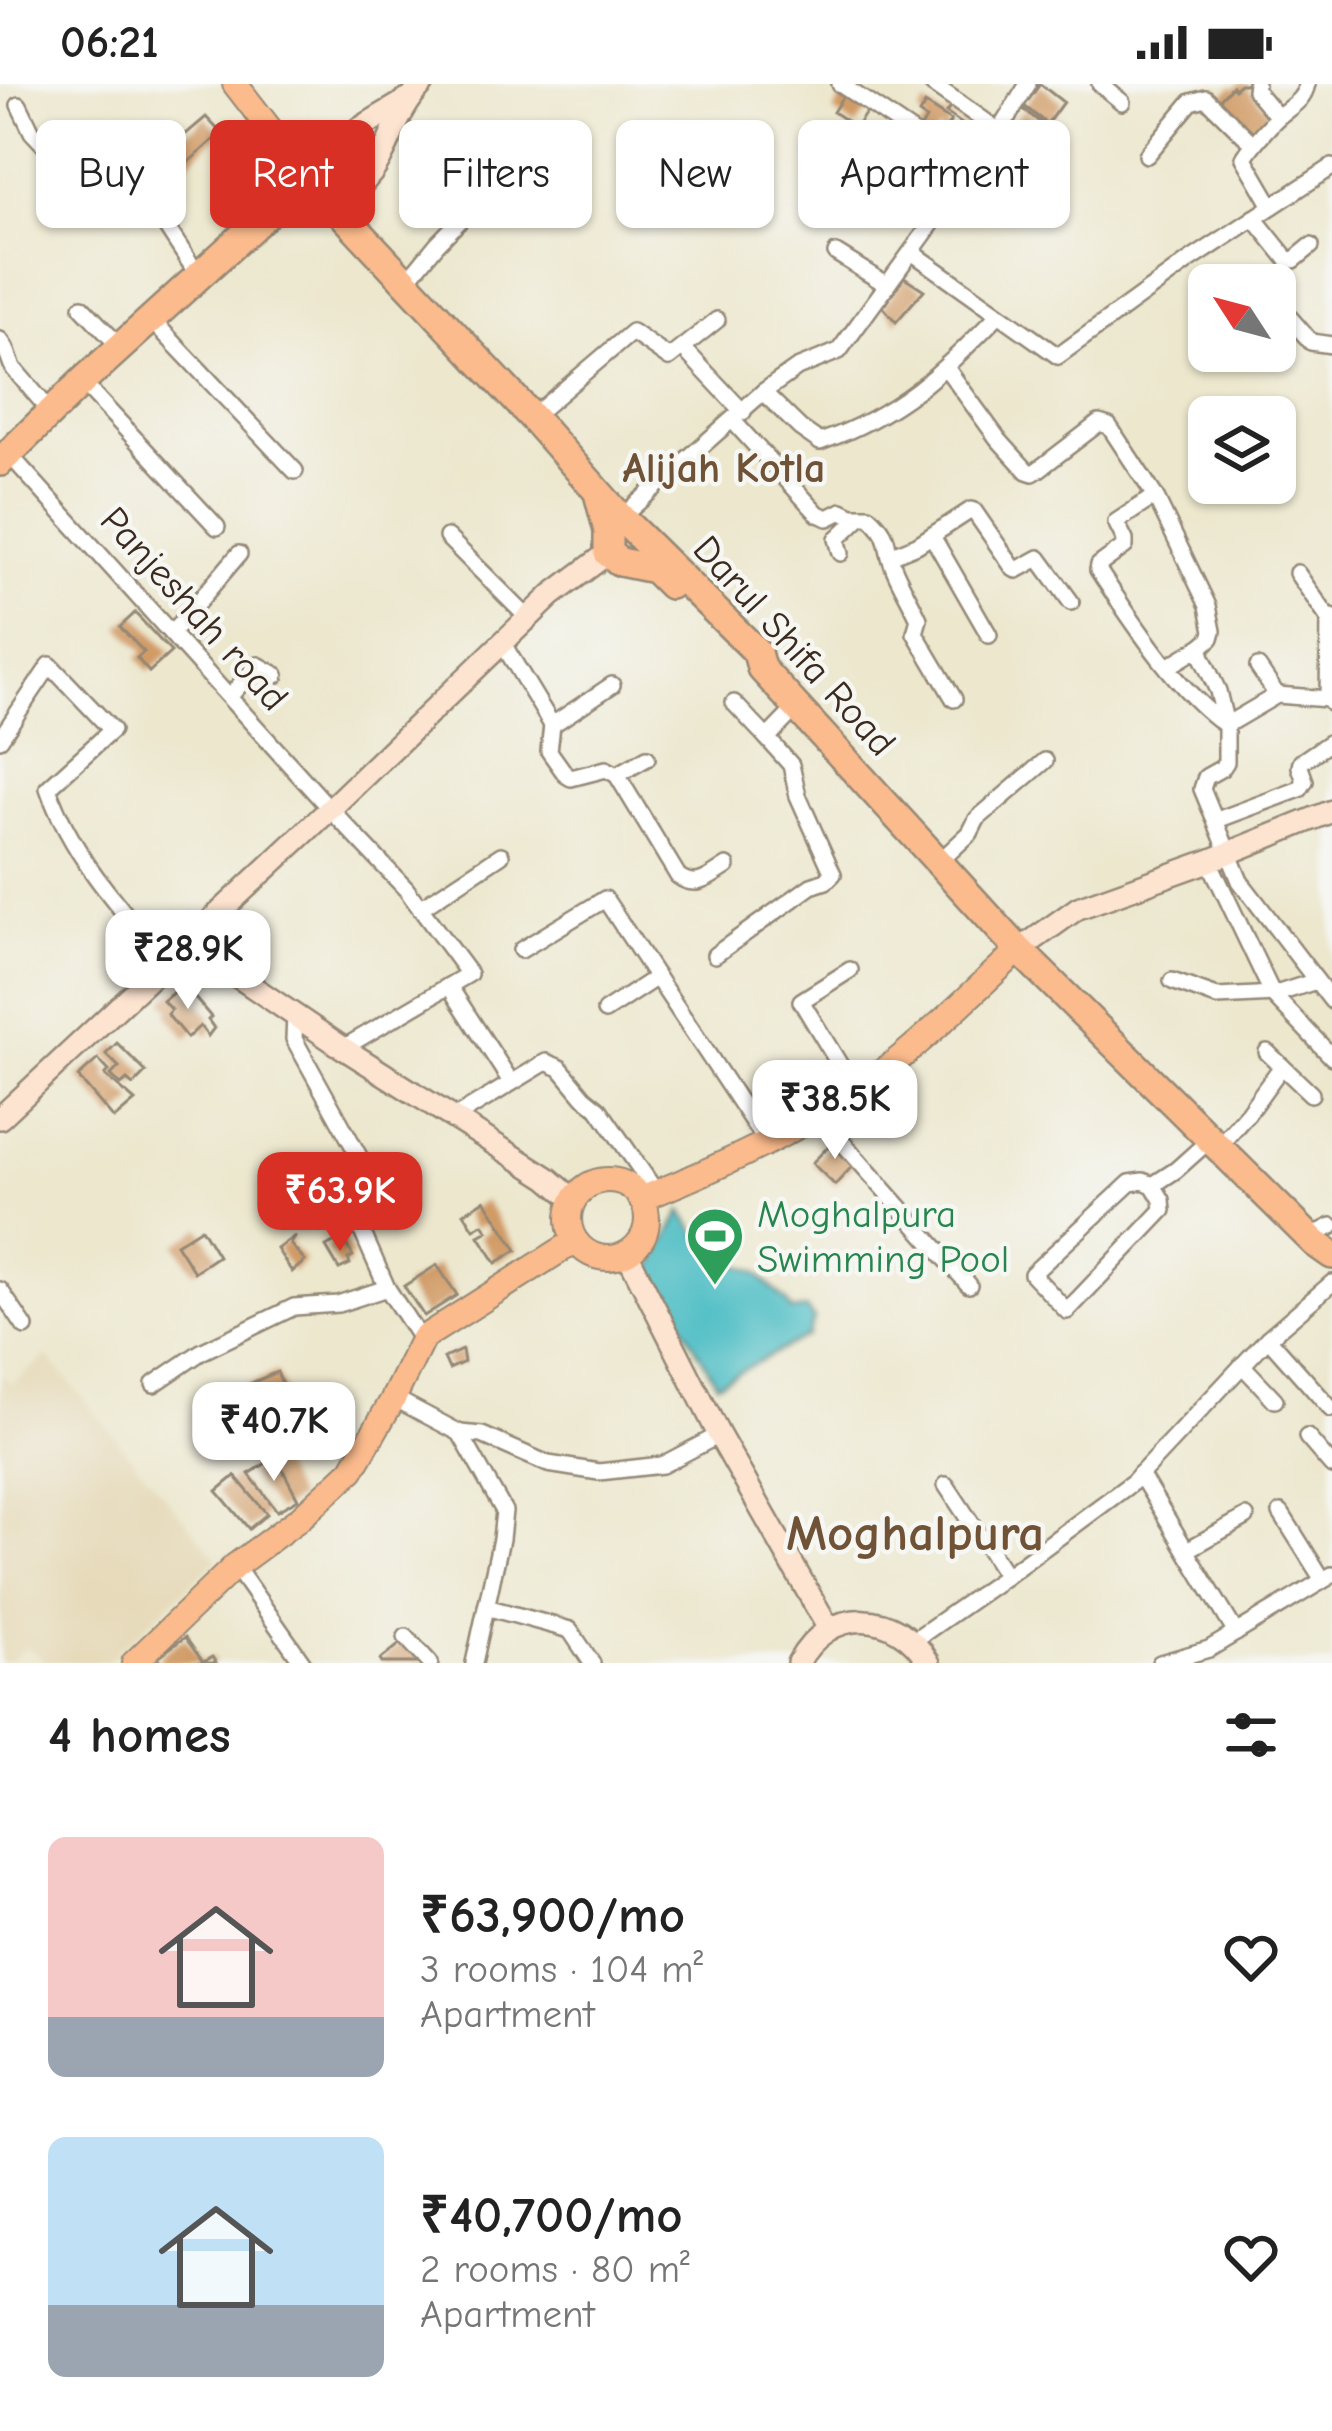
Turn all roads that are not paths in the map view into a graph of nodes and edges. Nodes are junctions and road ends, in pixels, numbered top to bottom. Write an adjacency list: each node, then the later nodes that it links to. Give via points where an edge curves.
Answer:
1 (218, 84): 13 (main road)
2 (235, 84): 14 (main road)
3 (840, 84): 16 (street)
4 (932, 84): 17 (street)
5 (1028, 84): 18 (street)
6 (1100, 84): 10 (street)
7 (1256, 84): 12 (street)
8 (1307, 84): 12 (street, via 1298,104)
9 (415, 92): 15 (street); 22 (street)
10 (1123, 102)
11 (19, 105): 32 (street, via 49,150 106,135)
12 (1278, 117): 19 (street)
13 (249, 120)
14 (264, 120)
15 (370, 120)
16 (894, 120)
17 (983, 120)
18 (1006, 120)
19 (1253, 144): 20 (street, via 1202,98); 23 (street, via 1244,158)
20 (1147, 155)
21 (1332, 167): 23 (street)
22 (375, 170)
23 (1272, 206): 24 (street)
24 (1254, 218): 29 (street, via 1287,259); 36 (street, via 1058,356)
25 (250, 228): 32 (highway)
26 (356, 228): 33 (highway)
27 (453, 228): 33 (street)
28 (930, 228): 31 (street)
29 (1311, 245)
30 (836, 253): 34 (street)
31 (913, 253): 34 (street); 36 (street)
32 (198, 275): 37 (highway)
33 (406, 283): 48 (highway)
34 (887, 285): 46 (street, via 839,351)
35 (82, 307): 42 (street)
36 (998, 315): 44 (street)
37 (151, 319): 42 (highway); 51 (street)
38 (717, 320): 43 (street)
39 (1296, 325): 41 (street, via 1311,342)
40 (0, 340): 47 (street)
41 (1332, 346)
42 (120, 347): 45 (highway)
43 (683, 348): 48 (street, via 670,358 632,332); 49 (street)
44 (947, 369): 46 (street, via 877,419 820,442); 52 (street, via 1027,471 1104,423)
45 (82, 382): 47 (highway); 54 (street)
46 (764, 392): 49 (street)
47 (51, 412): 50 (highway)
48 (532, 417): 55 (highway, via 597,490)
49 (738, 417): 53 (street, via 818,514); 55 (street)
50 (4, 457): 65 (street, Panjeshah road)
51 (295, 471)
52 (1155, 496): 68 (street, via 1208,606 1213,632); 69 (street, via 1116,522 1125,546 1098,567)
53 (860, 518): 58 (street, via 837,539); 60 (street, via 875,521)
54 (217, 526)
55 (612, 534): 63 (street); 78 (highway, Darul Shifa Road, via 620,562 654,569)
56 (932, 536): 60 (street); 62 (street, via 974,511 1014,569 1039,559); 66 (street)
57 (447, 537): 63 (street)
58 (841, 553)
59 (239, 554): 65 (street)
60 (890, 556): 75 (street, via 920,619 915,633)
61 (1297, 573): 64 (street)
62 (1071, 602)
63 (528, 618): 67 (street)
64 (1331, 618): 76 (street)
65 (172, 633): 74 (street, Panjeshah road)
66 (989, 635)
67 (503, 644): 79 (street); 87 (street)
68 (1202, 646): 69 (street); 80 (street)
69 (1168, 666): 80 (street)
70 (1258, 667): 73 (street)
71 (276, 675): 74 (street, via 258,665)
72 (612, 686): 79 (street)
73 (1277, 694): 76 (street); 80 (street)
74 (229, 697): 87 (street, Panjeshah road)
75 (954, 699)
76 (1330, 701)
77 (734, 703): 81 (street)
78 (797, 707): 81 (street); 92 (highway, Darul Shifa Road)
79 (552, 724): 86 (street, via 549,751 566,775)
80 (1226, 725): 89 (street, via 1226,762 1202,789)
81 (767, 738): 98 (street, via 791,766 833,874)
82 (0, 739): 99 (street, via 50,665 112,730 48,788 116,905)
83 (1332, 741): 89 (street, via 1301,762 1300,789)
84 (647, 758): 86 (street)
85 (1046, 761): 92 (street)
86 (617, 775): 93 (street, via 678,876 698,884)
87 (330, 809): 94 (street, Panjeshah road); 95 (street)
88 (1332, 811): 91 (street)
89 (1217, 820): 91 (street)
90 (501, 856): 94 (street)
91 (1219, 857): 97 (street, via 1078,908); 103 (street); 105 (street)
92 (939, 862): 97 (highway, Darul Shifa Road)
93 (727, 866)
94 (422, 908): 104 (street, Panjeshah road, via 469,974)
95 (188, 944): 99 (street); 108 (street)
96 (521, 950): 101 (street, via 605,899)
97 (1019, 950): 114 (main road); 120 (highway, Darul Shifa Road)
98 (715, 955)
99 (166, 962): 117 (street)
100 (850, 970): 114 (street, via 801,1001)
101 (657, 977): 107 (street); 119 (street)
102 (1172, 981): 105 (street, via 1217,997)
103 (1316, 981): 105 (street); 106 (street)
104 (449, 986): 109 (street); 113 (street)
105 (1273, 994): 111 (street)
106 (1332, 1001)
107 (604, 1011)
108 (295, 1015): 109 (street); 130 (street, via 294,1040 371,1178 350,1204)
109 (343, 1048): 118 (street)
110 (1267, 1052): 112 (street)
111 (1332, 1057)
112 (1282, 1066): 115 (street); 120 (street)
113 (511, 1082): 118 (street); 122 (street, via 546,1062 560,1068 599,1109)
114 (855, 1090): 116 (main road)
115 (1311, 1094)
116 (818, 1115): 119 (main road); 129 (street)
117 (0, 1118)
118 (454, 1118): 123 (street)
119 (766, 1142): 122 (main road)
120 (1213, 1146): 121 (street); 124 (highway, Darul Shifa Road)
121 (1153, 1185): 121 (street, via 1130,1184 1032,1274 1067,1311 1163,1210)
122 (649, 1196): 123 (main road, via 613,1180); 126 (main road, via 642,1238)
123 (574, 1199): 125 (main road, via 569,1214)
124 (1322, 1240): 127 (highway, Darul Shifa Road)
125 (577, 1243): 126 (main road, via 603,1258); 134 (main road)
126 (627, 1253): 141 (street)
127 (1332, 1271)
128 (1332, 1282): 133 (street)
129 (969, 1285)
130 (387, 1288): 134 (street); 136 (street, via 338,1304 294,1306)
131 (0, 1290): 132 (street)
132 (25, 1327)
133 (1268, 1338): 135 (street); 139 (street)
134 (421, 1340): 137 (main road)
135 (1242, 1365): 138 (street); 144 (street)
136 (154, 1384)
137 (394, 1397): 140 (street); 149 (main road, via 352,1470)
138 (1275, 1400)
139 (1331, 1408)
140 (460, 1433): 141 (street, via 548,1464 599,1472 662,1465); 152 (street, via 504,1511)
141 (718, 1435): 153 (street)
142 (1307, 1437): 143 (street)
143 (1332, 1466)
144 (1141, 1474): 148 (street); 150 (street)
145 (946, 1485): 150 (street)
146 (1281, 1513): 151 (street)
147 (1246, 1517): 148 (street)
148 (1186, 1550): 154 (street)
149 (235, 1567): 158 (main road); 159 (street)
150 (1006, 1576): 156 (street)
151 (1327, 1578): 154 (street)
152 (486, 1607): 161 (street); 162 (street, via 569,1630)
153 (829, 1629): 156 (street, via 873,1621); 163 (street)
154 (1236, 1633): 157 (street)
155 (406, 1636): 160 (street)
156 (914, 1640): 164 (street)
157 (1213, 1656): 165 (street)
158 (134, 1663)
159 (303, 1663)
160 (430, 1663)
161 (473, 1663)
162 (592, 1663)
163 (798, 1663)
164 (929, 1663)
165 (1160, 1663)

